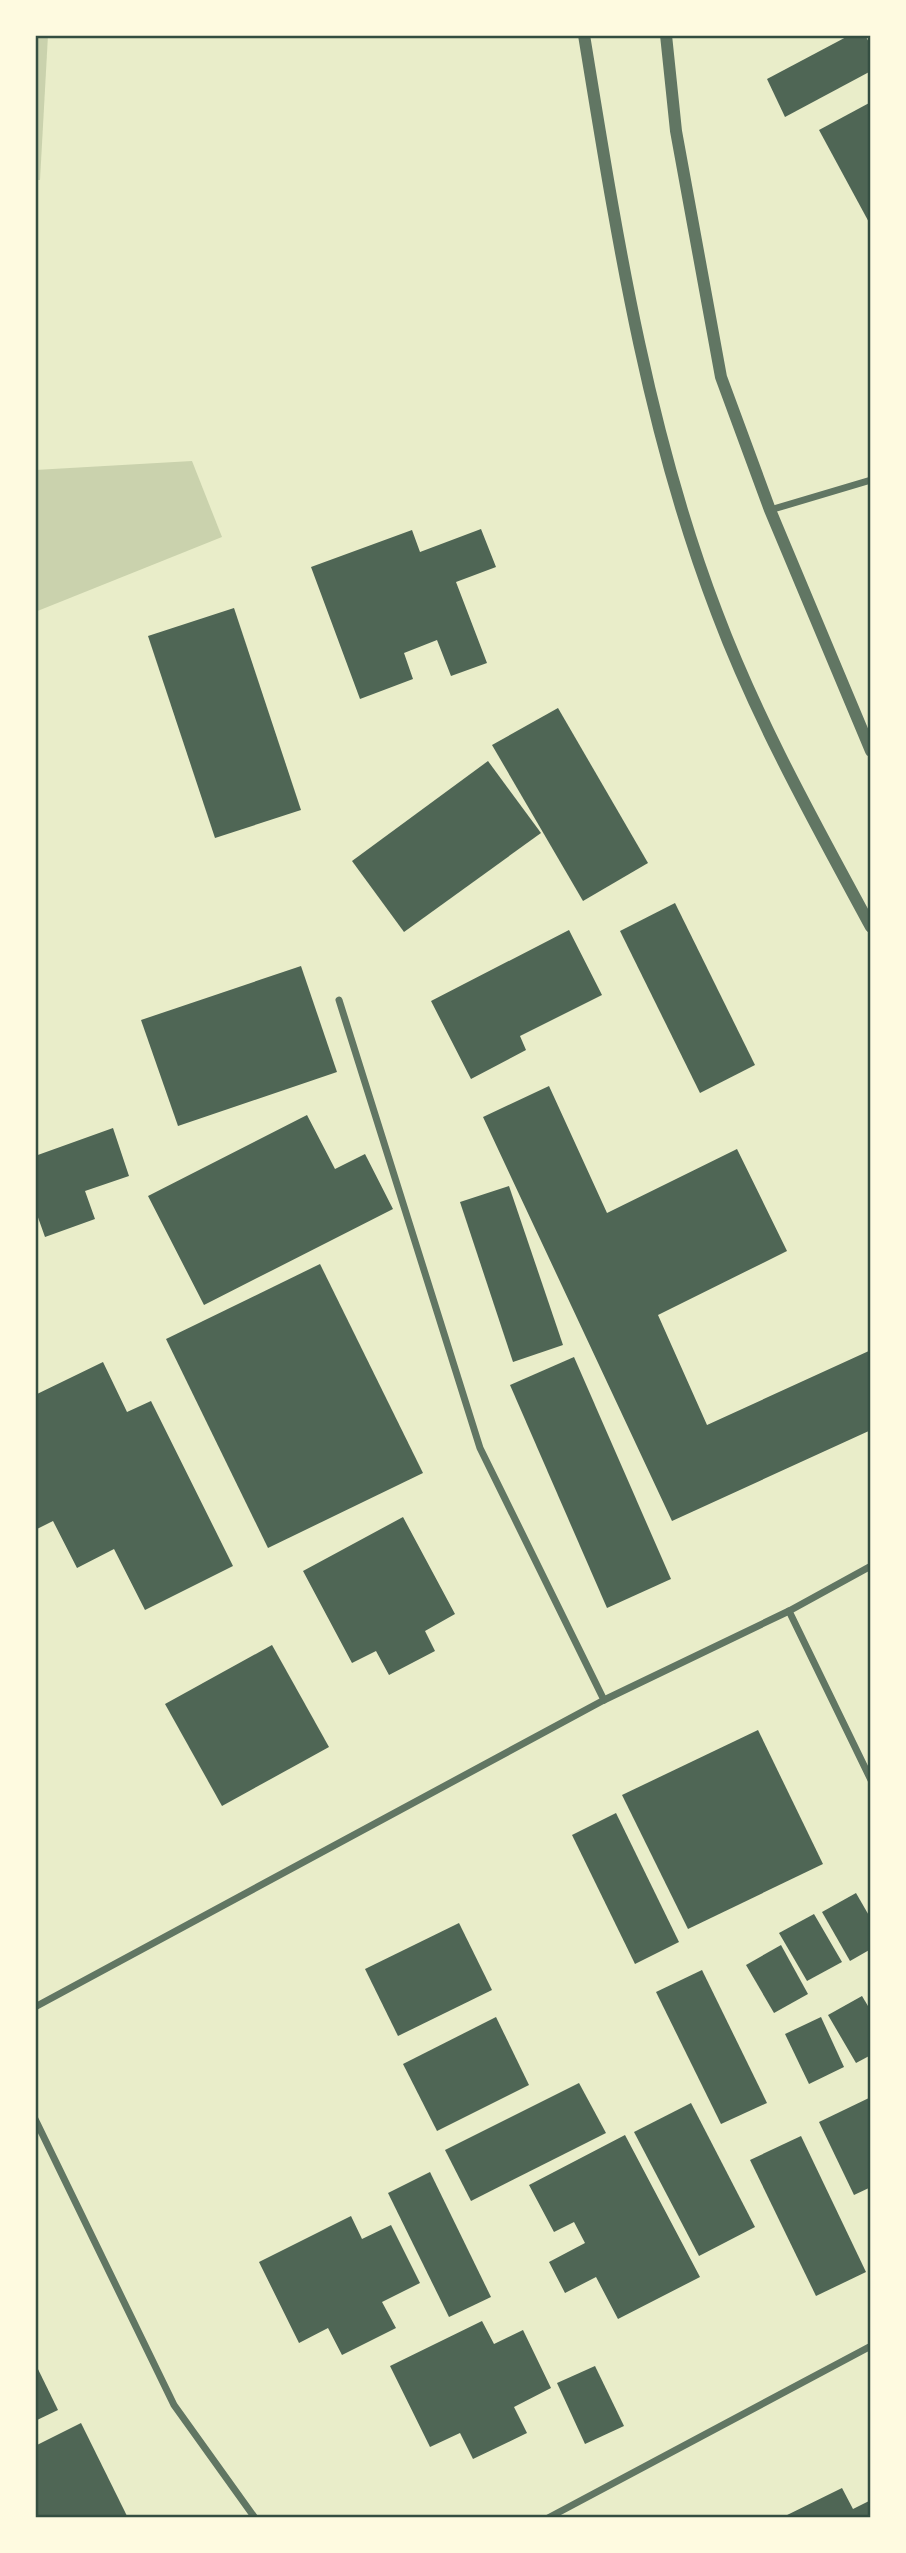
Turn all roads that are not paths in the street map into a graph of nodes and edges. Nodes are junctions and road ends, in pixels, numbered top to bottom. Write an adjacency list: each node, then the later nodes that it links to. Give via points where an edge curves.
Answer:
1 (584, 35): 6 (street, via 630,308 668,459 717,613 791,778)
2 (666, 35): 4 (street, via 676,131 721,377)
3 (871, 480): 4 (street)
4 (770, 510): 5 (street)
5 (871, 751)
6 (871, 927)
7 (339, 1000): 10 (street, via 480,1448)
8 (871, 1566): 9 (street)
9 (789, 1611): 10 (street); 11 (street)
10 (604, 1700): 12 (street)
11 (871, 1780)
12 (35, 2007)
13 (35, 2119): 15 (street, via 174,2405)
14 (871, 2346): 16 (street)
15 (255, 2518)
16 (548, 2518)

